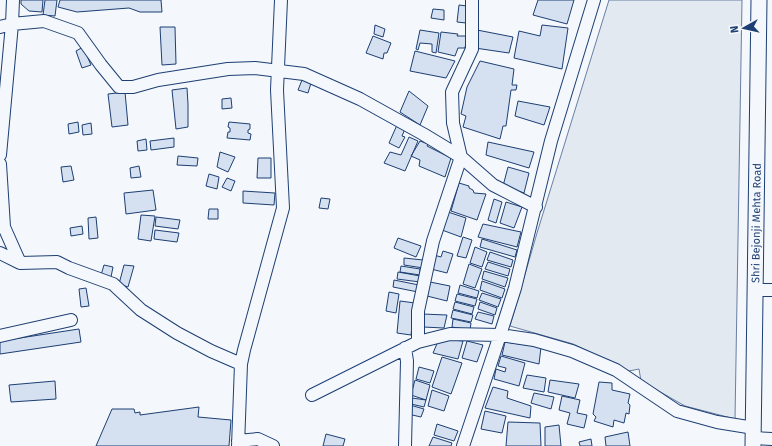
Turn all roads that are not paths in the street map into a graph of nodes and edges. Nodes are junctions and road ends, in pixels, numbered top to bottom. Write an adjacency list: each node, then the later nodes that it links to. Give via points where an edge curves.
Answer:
1 (13, 0): 6 (street)
2 (281, 0): 8 (street)
3 (472, 0): 10 (street, via 472,49 452,92 453,122)
4 (594, 0): 12 (street, via 551,141)
5 (759, 0): 15 (main road, Shri Bejonji Mehta Road)
6 (12, 24): 7 (street); 8 (street, via 44,21 78,32 119,86 133,87 158,80 228,69); 9 (street)
7 (0, 27)
8 (278, 70): 10 (street, via 304,74 353,96); 22 (street, via 283,208)
9 (0, 155)
10 (461, 157): 12 (street, via 493,185); 20 (street, via 433,241 418,311)
11 (0, 164): 14 (street, via 4,227)
12 (536, 206): 18 (street)
13 (0, 253): 14 (street)
14 (20, 263): 22 (street, via 57,262 113,284 141,310 177,333)
15 (755, 290): 16 (street); 24 (main road, Shri Bejonji Mehta Road)
16 (772, 290)
17 (71, 320): 19 (street)
18 (500, 335): 20 (street, via 450,334); 24 (street, via 534,340 572,351 616,370 677,411 717,422); 29 (street)
19 (0, 336)
20 (418, 342): 21 (street)
21 (405, 348): 23 (street); 28 (street)
22 (241, 364): 26 (street)
23 (312, 395)
24 (753, 437): 25 (street)
25 (772, 439)
26 (238, 443): 27 (street, via 258,439)
27 (273, 446)
28 (405, 446)
29 (462, 446)

